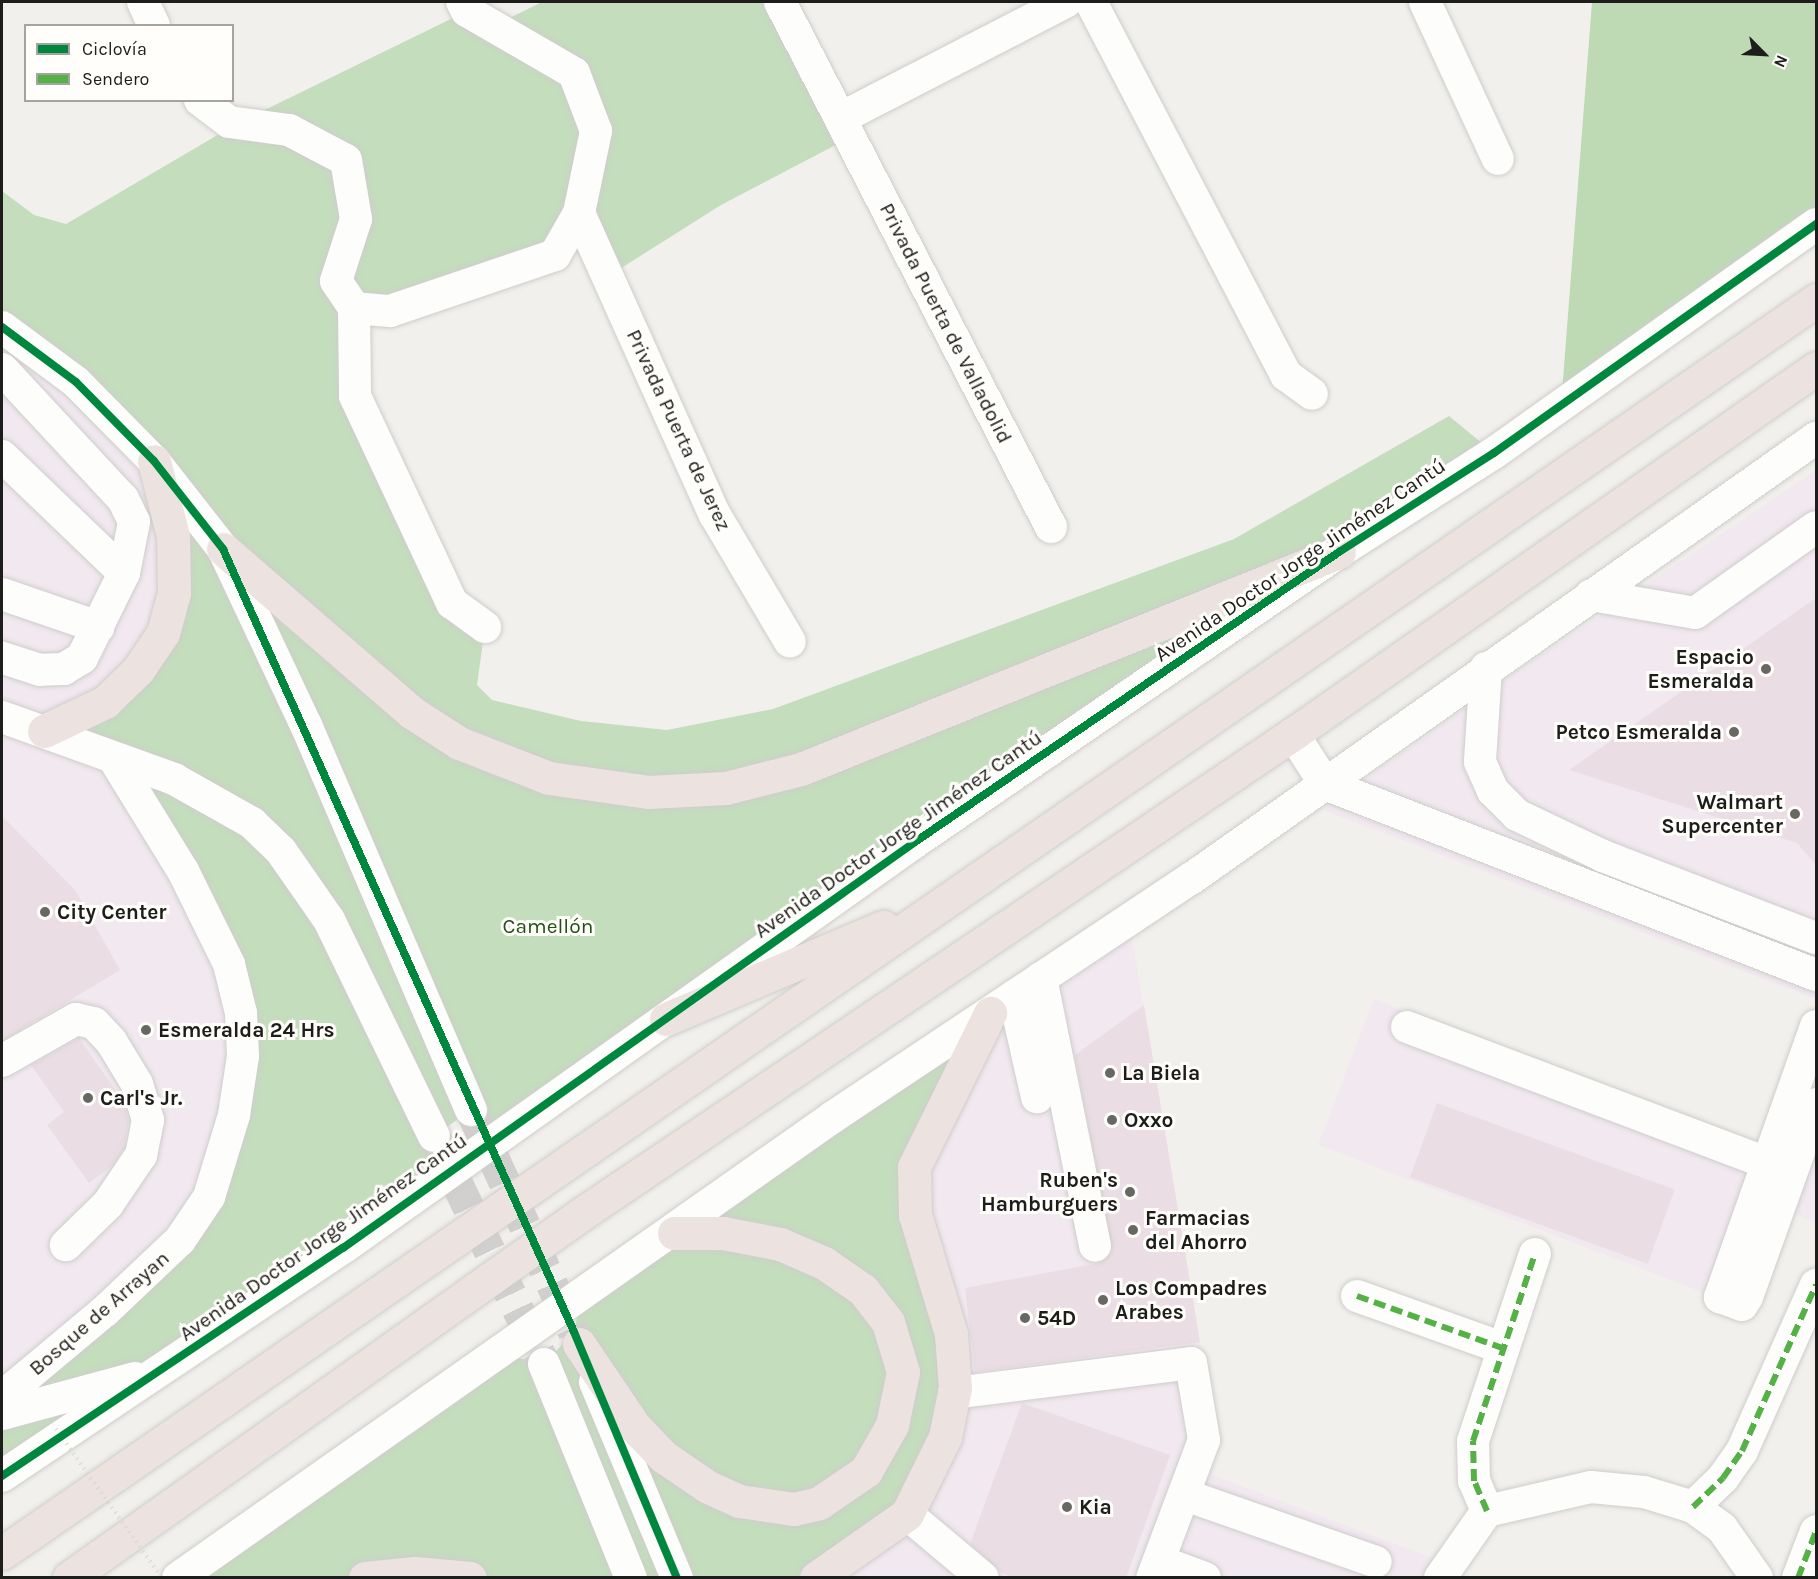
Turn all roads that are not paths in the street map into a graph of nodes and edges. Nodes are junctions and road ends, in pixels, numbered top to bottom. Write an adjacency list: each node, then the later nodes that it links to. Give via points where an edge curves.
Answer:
1 (143, 2): 8 (street)
2 (462, 2): 13 (street, via 467,11 574,74 596,131)
3 (780, 2): 11 (street, Privada Puerta de Valladolid)
4 (1066, 2): 11 (street)
5 (1091, 2): 20 (street, via 1286,375)
6 (1425, 2): 9 (street)
7 (1447, 2): 9 (street)
8 (153, 24)
9 (1443, 39): 12 (street)
10 (203, 102): 16 (street, via 229,122 289,130 346,160 356,219 336,281)
11 (841, 118): 24 (street, Privada Puerta de Valladolid)
12 (1498, 159)
13 (579, 213): 16 (street, via 555,255 390,311); 33 (street, Privada Puerta de Jerez, via 715,515)
14 (1816, 224): 27 (street, Avenida Doctor Jorge Jiménez Cantú, via 1494,453)
15 (1816, 300): 42 (main road)
16 (354, 308): 32 (street, via 355,396 452,603)
17 (2, 327): 23 (street, via 76,382)
18 (1816, 368): 38 (main road)
19 (2, 369): 28 (street, via 123,499 134,522)
20 (1312, 394)
21 (1816, 438): 30 (street)
22 (2, 456): 28 (street)
23 (154, 461): 26 (street); 37 (main road, via 173,536 174,592 163,633 138,670 105,702)
24 (1052, 527)
25 (1816, 527): 30 (street, via 1695,613)
26 (223, 549): 27 (main road, via 411,712 459,743 549,778 648,792 726,788 801,769); 53 (street, via 306,725)
27 (1339, 552): 47 (street, Avenida Doctor Jorge Jiménez Cantú)
28 (124, 573): 31 (street)
29 (2, 594): 31 (street)
30 (1591, 595): 35 (street)
31 (98, 627): 34 (street, via 82,658 64,669 40,670)
32 (485, 627)
33 (790, 642)
34 (2, 658)
35 (1486, 668): 41 (street); 43 (street, via 1480,762 1493,791 1517,815 1603,856)
36 (2, 717): 37 (street)
37 (44, 731): 39 (street); 40 (street)
38 (1293, 734): 41 (street); 78 (main road, via 583,1213)
39 (2, 739)
40 (116, 762): 54 (street, via 174,779 214,799 252,823 281,851 329,920); 67 (street, Bosque de Arrayan, via 188,880 228,964 241,1013 243,1056 234,1115 213,1187 180,1240)
41 (1325, 784): 44 (street); 45 (street)
42 (946, 901): 47 (main road); 75 (main road, via 535,1180)
43 (1816, 938)
44 (1816, 975)
45 (1041, 978): 46 (street); 58 (street)
46 (1002, 1004): 51 (street); 56 (street, via 832,1117); 66 (main road, via 923,1143 912,1188 915,1215 951,1334)
47 (666, 1019): 65 (street, Avenida Doctor Jorge Jiménez Cantú)
48 (1816, 1026): 55 (street)
49 (1407, 1027): 55 (street)
50 (2, 1061): 57 (street, via 76,1018 94,1023 111,1041 137,1084 148,1120 141,1155 108,1204)
51 (1037, 1097)
52 (1816, 1104): 55 (street, via 1742,1305 1720,1298)
53 (471, 1110)
54 (434, 1136)
55 (1766, 1163)
56 (674, 1233): 62 (main road, via 723,1233 780,1244 824,1263 863,1290 888,1322 903,1372 891,1425 866,1471 819,1503 794,1509 739,1500 708,1487 664,1457 635,1427); 79 (street)
57 (66, 1245)
58 (1095, 1246)
59 (1535, 1254): 63 (street)
60 (1816, 1285): 71 (street, via 1742,1451 1724,1478)
61 (1357, 1296): 63 (street)
62 (577, 1338): 83 (street)
63 (1502, 1348): 72 (street, via 1473,1441 1474,1481)
64 (544, 1364): 82 (street)
65 (162, 1371): 68 (street); 69 (street, Avenida Doctor Jorge Jiménez Cantú)
66 (954, 1393): 70 (street, via 1191,1363 1204,1440); 73 (main road, via 945,1437)
67 (2, 1397)
68 (2, 1414)
69 (2, 1476)
70 (1185, 1495): 76 (street); 77 (street)
71 (1693, 1507): 72 (street, via 1644,1492 1591,1487); 88 (street, via 1722,1528)
72 (1487, 1511): 87 (street)
73 (907, 1514): 84 (main road); 85 (street)
74 (1816, 1530): 89 (street)
75 (2, 1553)
76 (1376, 1562)
77 (1156, 1569): 86 (street)
78 (69, 1578)
79 (178, 1578)
80 (365, 1578): 81 (main road)
81 (470, 1578)
82 (631, 1578)
83 (677, 1578)
84 (816, 1578)
85 (983, 1578)
86 (1205, 1578)
87 (1440, 1578)
88 (1757, 1578)
89 (1798, 1578)

